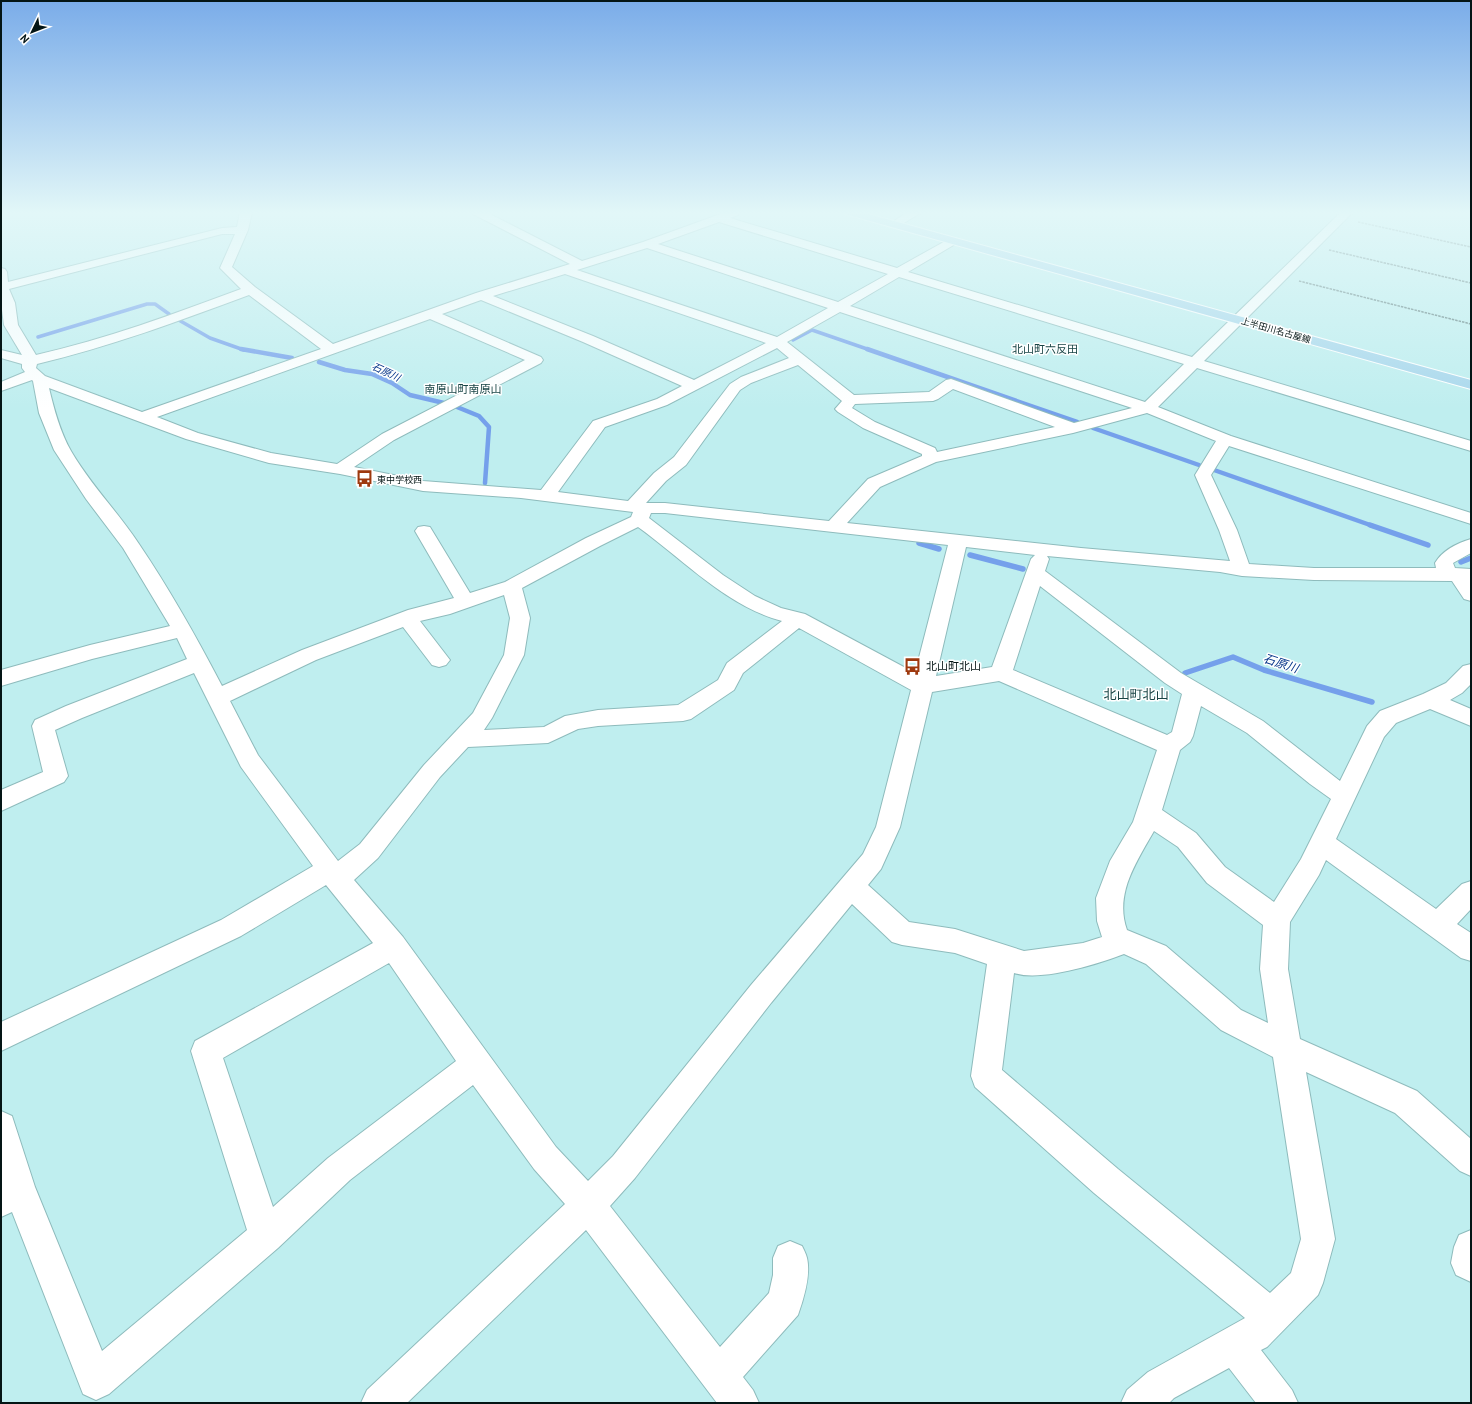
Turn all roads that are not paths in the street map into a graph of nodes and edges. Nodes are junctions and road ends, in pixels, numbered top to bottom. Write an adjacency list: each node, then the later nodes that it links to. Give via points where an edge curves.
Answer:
1 (1, 278): 12 (street)
2 (39, 278): 12 (street)
3 (236, 278): 13 (street)
4 (541, 278): 14 (street)
5 (588, 278): 18 (street)
6 (749, 278): 15 (street)
7 (891, 278): 15 (street)
8 (914, 278): 22 (street)
9 (1091, 278): 17 (main road, 上半田川名古屋線)
10 (1100, 278): 17 (main road, 上半田川名古屋線)
11 (1279, 278): 17 (street)
12 (2, 287): 23 (street, via 8,303 11,325 30,356)
13 (250, 290): 19 (street); 23 (street, via 180,316 85,346)
14 (481, 296): 16 (street); 26 (street, via 605,345)
15 (839, 307): 18 (street); 29 (street)
16 (430, 314): 19 (street); 35 (street, via 536,360 388,437)
17 (1240, 317): 22 (street); 24 (main road, 上半田川名古屋線); 25 (main road, 上半田川名古屋線)
18 (778, 342): 21 (street); 26 (street)
19 (332, 350): 30 (street)
20 (1, 354): 23 (street)
21 (800, 359): 28 (street); 37 (street, via 746,380 735,387 680,461 660,477)
22 (1195, 362): 29 (street); 33 (street)
23 (34, 372): 27 (street); 30 (street); 52 (street, via 62,450 131,546)
24 (1471, 378)
25 (1471, 385)
26 (694, 386): 36 (street, via 662,402 599,424)
27 (1, 387)
28 (851, 400): 31 (street, via 933,396 951,383); 34 (street, via 843,409 869,425 929,451)
29 (1148, 408): 31 (street); 32 (street)
30 (144, 417): 35 (street, via 192,436 269,458)
31 (1073, 428): 34 (street)
32 (1225, 439): 38 (street); 44 (street, via 1203,475 1228,530)
33 (1471, 446)
34 (930, 458): 39 (street, via 874,484)
35 (340, 469): 36 (street, via 423,486)
36 (546, 496): 37 (street)
37 (638, 511): 39 (street, via 665,508); 47 (street, via 587,546); 51 (street, via 658,533 727,587 767,609)
38 (1471, 519)
39 (834, 526): 41 (street)
40 (424, 531): 49 (street)
41 (958, 542): 43 (street); 58 (street)
42 (1471, 545): 46 (street, via 1447,558 1444,563)
43 (1044, 550): 44 (street); 45 (street)
44 (1242, 570): 46 (street, via 1346,575)
45 (1036, 573): 56 (street); 59 (street, via 1173,678)
46 (1459, 574): 48 (street)
47 (512, 586): 49 (street); 63 (street, via 520,618 514,654 481,718)
48 (1471, 595)
49 (466, 602): 50 (street)
50 (407, 618): 53 (street); 60 (street, via 309,655)
51 (798, 619): 58 (street); 63 (street, via 735,668 726,686 683,713 573,722 548,735)
52 (183, 630): 54 (street); 57 (street, via 90,652)
53 (439, 660)
54 (199, 663): 60 (street); 66 (street, via 43,726 56,776)
55 (1471, 671): 61 (street, via 1454,688)
56 (1001, 673): 58 (street); 64 (street)
57 (1, 678)
58 (921, 686): 70 (street, via 888,826 872,861)
59 (1194, 691): 64 (street, via 1182,736); 65 (street, via 1255,727)
60 (217, 698): 69 (street, via 249,761)
61 (1431, 700): 62 (street); 65 (street, via 1388,717 1375,732)
62 (1471, 718)
63 (463, 739): 69 (street, via 432,771 369,852)
64 (1170, 746): 67 (street)
65 (1344, 796): 68 (street)
66 (1, 801)
67 (1148, 814): 72 (street, via 1187,840 1216,875); 74 (street, via 1109,898 1110,921)
68 (1322, 843): 72 (street); 73 (street)
69 (333, 874): 75 (street); 78 (street, via 231,928)
70 (851, 886): 77 (street, via 902,933 955,941); 84 (street, via 624,1167)
71 (1471, 892): 73 (street)
72 (1277, 920): 79 (street, via 1274,969)
73 (1438, 925): 76 (street)
74 (1118, 944): 77 (street, via 1083,956 1024,964); 79 (street, via 1124,941 1156,956 1231,1020)
75 (393, 946): 80 (street); 85 (street, via 206,1052)
76 (1471, 949)
77 (1002, 957): 89 (street, via 986,1076 1106,1182)
78 (1, 1037)
79 (1287, 1048): 82 (street, via 1406,1102); 89 (street, via 1318,1239 1306,1283)
80 (476, 1064): 84 (street, via 545,1158); 85 (street, via 339,1169)
81 (1, 1128): 83 (street)
82 (1471, 1160)
83 (10, 1194): 85 (street, via 96,1381)
84 (588, 1205): 91 (street); 92 (street)
85 (266, 1236)
86 (1471, 1247): 88 (street, via 1468,1263)
87 (790, 1258): 91 (street, via 785,1302)
88 (1471, 1265)
89 (1271, 1318): 90 (street, via 1254,1334)
90 (1235, 1345): 94 (street, via 1161,1385); 95 (street)
91 (719, 1376): 93 (street)
92 (380, 1403)
93 (740, 1403)
94 (1140, 1403)
95 (1279, 1403)

